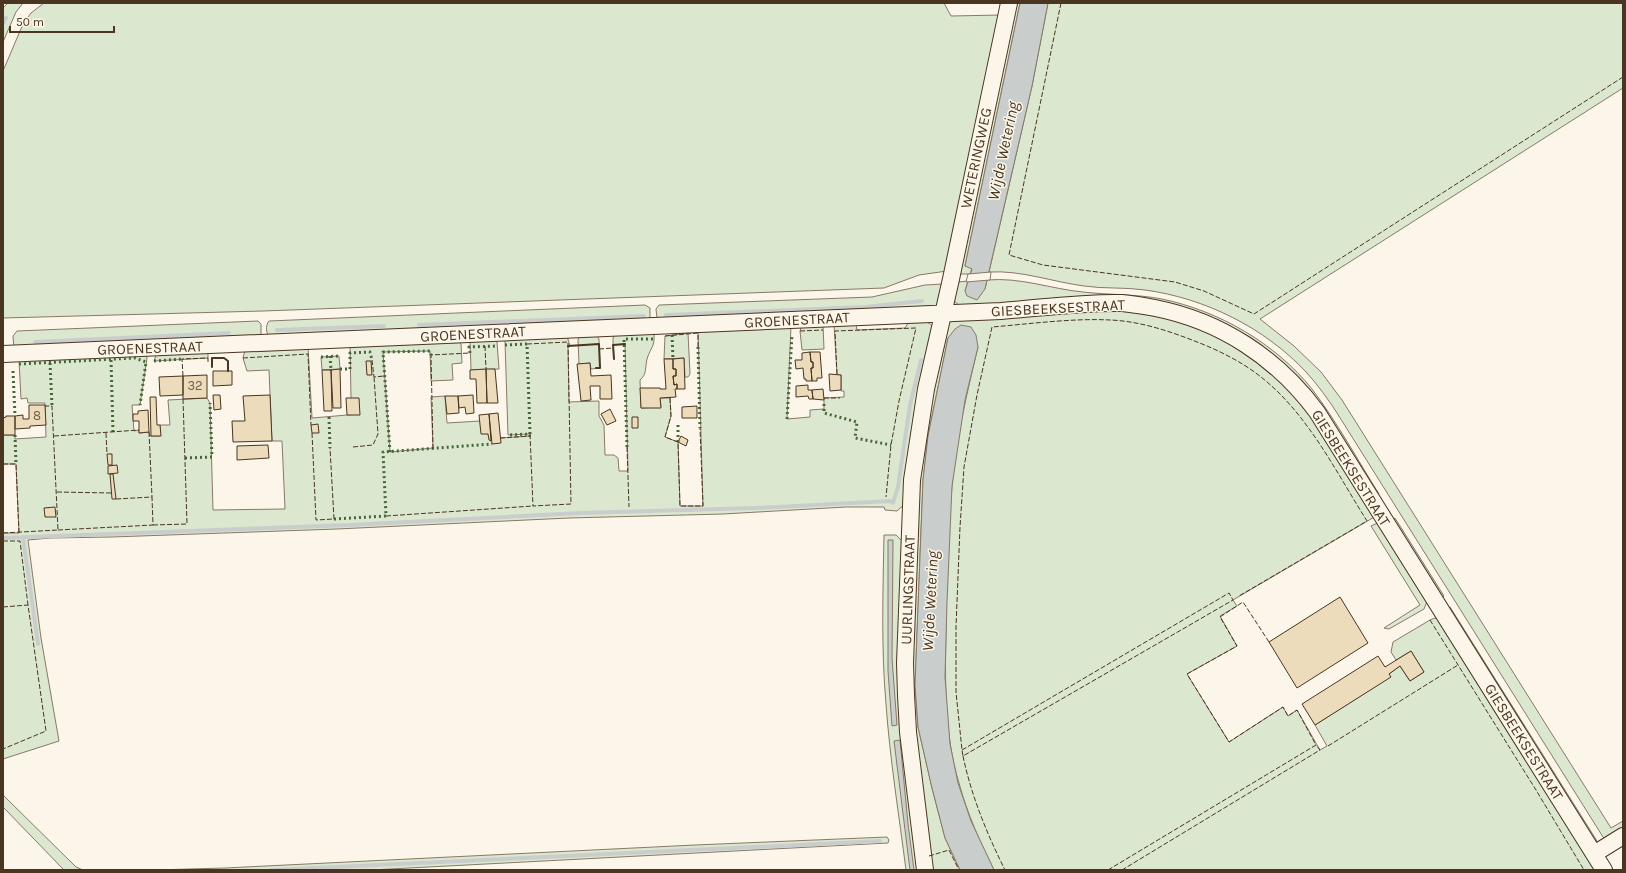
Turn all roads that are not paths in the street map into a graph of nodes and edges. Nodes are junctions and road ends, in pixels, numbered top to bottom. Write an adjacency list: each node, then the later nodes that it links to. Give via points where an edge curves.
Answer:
1 (1009, 3): 2 (street, WETERINGWEG)
2 (944, 313): 3 (street, GROENESTRAAT); 5 (street, GIESBEEKSESTRAAT, via 1123,303 1172,311 1213,326 1270,362 1299,389 1317,412); 6 (street, UURLINGSTRAAT, via 926,389 912,480 905,663 908,732)
3 (3, 354)
4 (1623, 836): 5 (street)
5 (1594, 854): 7 (street, GIESBEEKSESTRAAT)
6 (925, 870)
7 (1604, 870)

